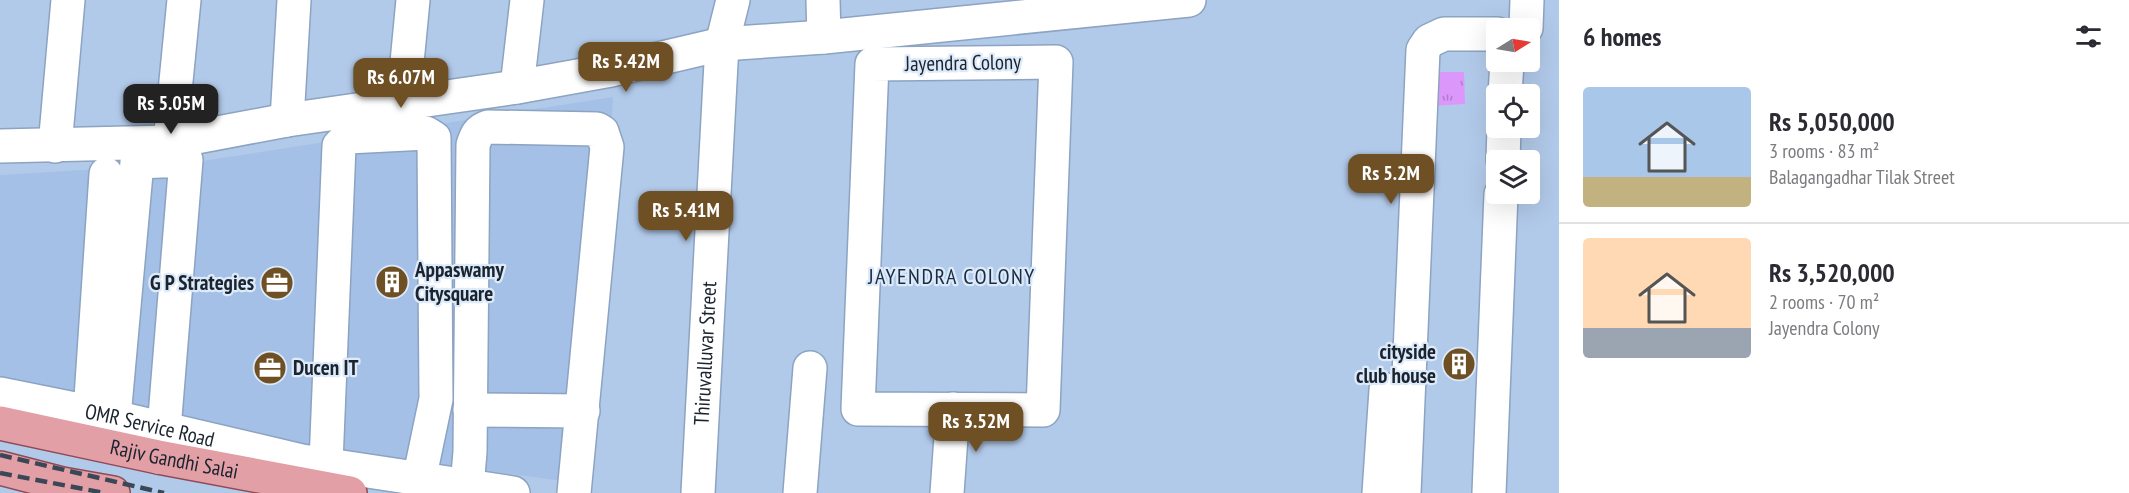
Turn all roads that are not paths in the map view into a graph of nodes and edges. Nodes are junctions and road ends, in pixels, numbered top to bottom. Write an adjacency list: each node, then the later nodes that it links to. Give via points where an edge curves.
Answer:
1 (68, 0): 21 (street)
2 (184, 0): 19 (street)
3 (294, 0): 18 (street)
4 (413, 0): 17 (street)
5 (527, 0): 16 (street)
6 (733, 0): 15 (street, Thiruvalluvar Street)
7 (823, 0): 14 (street)
8 (1189, 0): 10 (street)
9 (1527, 0): 12 (street)
10 (1151, 2): 11 (street)
11 (997, 9): 14 (street)
12 (1526, 18)
13 (1486, 34): 46 (street, via 1444,34 1429,40 1423,50)
14 (824, 37): 15 (street)
15 (722, 44): 16 (street); 42 (street, Thiruvalluvar Street)
16 (517, 87): 17 (street)
17 (403, 104): 18 (street)
18 (287, 120): 19 (street)
19 (170, 142): 21 (street)
20 (0, 146): 21 (street)
21 (54, 146)
22 (106, 174): 31 (street)
23 (1501, 204): 47 (street)
24 (1520, 204): 48 (street)
25 (1394, 277): 45 (street)
26 (810, 368): 43 (street)
27 (0, 394): 31 (street, OMR Service Road)
28 (953, 409): 28 (street, Jayendra Colony, via 1043,411 1056,62 872,64 858,409); 44 (street)
29 (470, 410): 30 (street); 30 (street, via 473,146 481,129 488,127 597,129 606,138); 37 (street)
30 (583, 411): 41 (street)
31 (102, 415): 33 (street, OMR Service Road); 33 (street, via 137,162 186,160)
32 (0, 423): 33 (main road, Rajiv Gandhi Salai)
33 (161, 443): 34 (street, OMR Service Road); 39 (main road, Rajiv Gandhi Salai)
34 (326, 463): 36 (street, OMR Service Road); 36 (street, via 339,146 348,137 426,133 434,138 436,399)
35 (0, 468): 38 (main road)
36 (419, 480): 37 (street, OMR Service Road)
37 (467, 486): 40 (street, OMR Service Road)
38 (114, 493)
39 (350, 493)
40 (513, 493)
41 (574, 493)
42 (699, 493)
43 (800, 493)
44 (947, 493)
45 (1379, 493)
46 (1404, 493)
47 (1489, 493)
48 (1510, 493)

